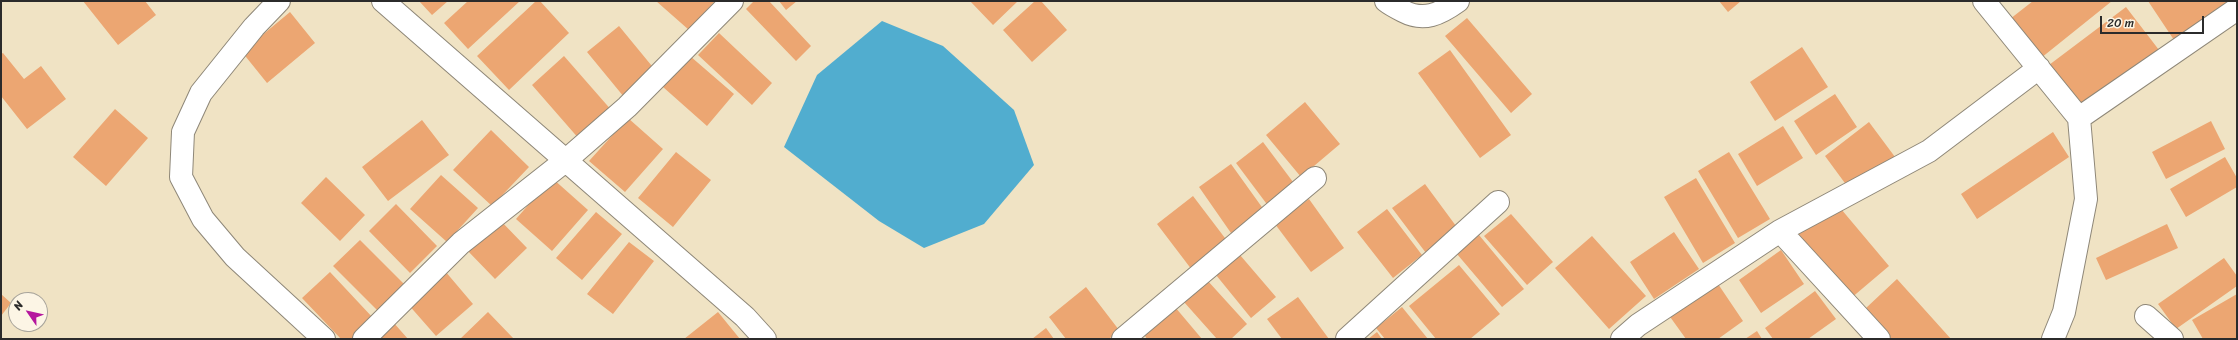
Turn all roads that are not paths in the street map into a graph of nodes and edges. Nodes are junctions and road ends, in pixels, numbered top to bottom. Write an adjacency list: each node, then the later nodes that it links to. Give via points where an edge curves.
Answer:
1 (279, 1): 15 (street, via 254,27 201,93 183,132 181,177 203,219 235,257)
2 (383, 1): 10 (street)
3 (732, 1): 10 (street, via 627,107)
4 (1386, 1): 5 (street, via 1413,16 1429,17 1446,10)
5 (1458, 1)
6 (1984, 1): 8 (street)
7 (2237, 9): 9 (street)
8 (2039, 68): 9 (street); 13 (street, via 1929,151)
9 (2079, 118): 22 (street, via 2086,200 2064,312)
10 (565, 161): 16 (street, via 461,243); 17 (street, via 745,317)
11 (1315, 178): 18 (street)
12 (1498, 202): 19 (street)
13 (1780, 231): 20 (street, via 1638,325); 21 (street)
14 (2146, 316): 23 (street)
15 (324, 339)
16 (364, 339)
17 (765, 339)
18 (1123, 339)
19 (1348, 339)
20 (1622, 339)
21 (1879, 339)
22 (2053, 339)
23 (2172, 339)

